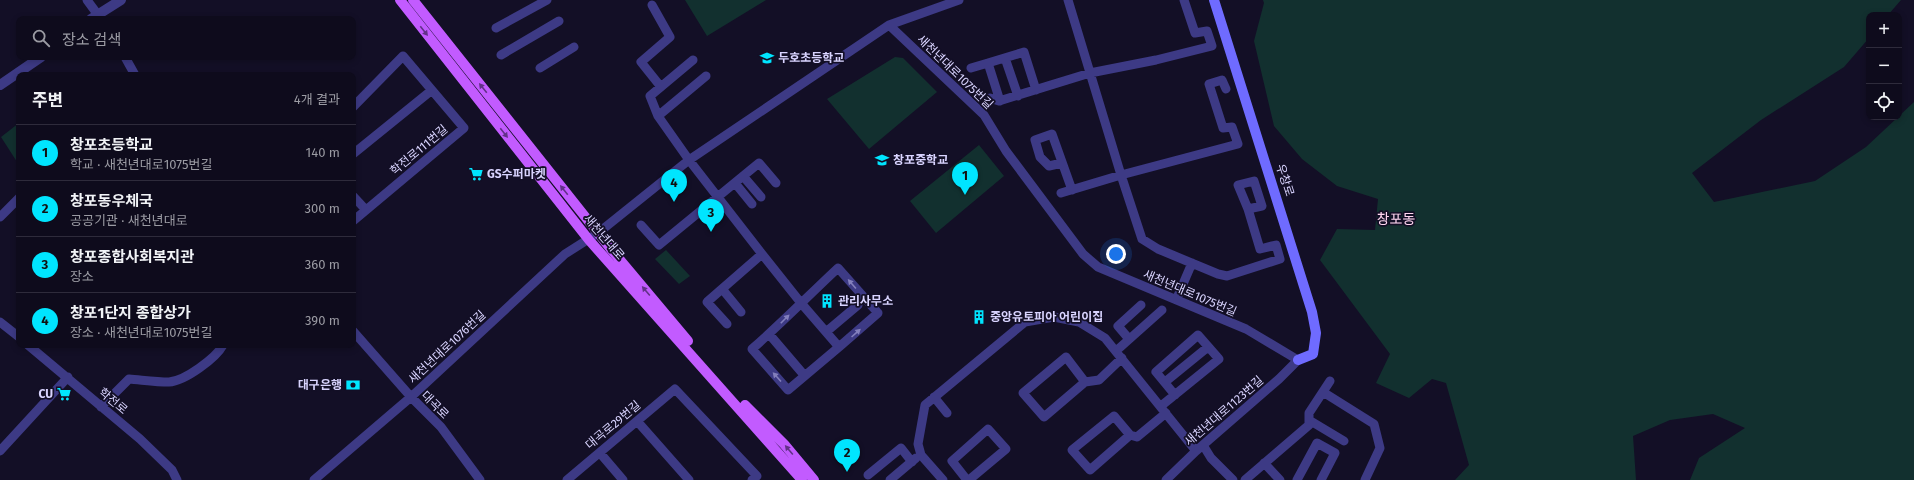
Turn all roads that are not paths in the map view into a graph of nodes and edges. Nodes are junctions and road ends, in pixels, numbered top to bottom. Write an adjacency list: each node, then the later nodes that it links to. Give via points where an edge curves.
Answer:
1 (87, 0): 11 (street)
2 (121, 0): 12 (street)
3 (400, 0): 60 (main road, 새천년대로, one-way to 60)
4 (413, 0): 59 (main road, 새천년대로, one-way to 4)
5 (547, 0): 15 (street)
6 (959, 0): 14 (street)
7 (1068, 0): 27 (street)
8 (1184, 0): 27 (street, via 1195,33 1207,30 1212,46)
9 (1214, 0): 82 (main road, 우창로, via 1312,312 1316,333 1313,354)
10 (652, 5): 31 (street, via 670,37 641,62)
11 (96, 16)
12 (98, 16)
13 (559, 21): 17 (street)
14 (889, 25): 41 (street); 64 (street, 새천년대로1075번길, via 984,115 1006,151 1083,254 1098,266)
15 (496, 28)
16 (574, 47): 23 (street)
17 (502, 55)
18 (1005, 58): 22 (street); 34 (street, via 1024,52); 35 (street)
19 (37, 60): 25 (street)
20 (127, 60): 26 (street)
21 (693, 60): 31 (street)
22 (988, 63): 24 (street); 37 (street)
23 (540, 68)
24 (971, 68)
25 (19, 72)
26 (133, 72)
27 (1090, 73): 34 (street); 43 (street)
28 (16, 74): 30 (street)
29 (706, 76): 39 (street)
30 (0, 85)
31 (661, 86): 39 (street, via 650,96)
32 (1226, 89): 43 (street, via 1222,80 1210,84 1223,128 1232,127 1238,144)
33 (432, 90): 38 (street, 학전로111번길, via 403,56); 40 (street); 55 (street, 학전로111번길, via 464,128)
34 (1036, 90): 35 (street)
35 (1018, 96): 37 (street)
36 (990, 98): 37 (street)
37 (1000, 101)
38 (356, 104)
39 (658, 116): 41 (street)
40 (356, 152)
41 (689, 160): 49 (street); 59 (street)
42 (1062, 163): 47 (street)
43 (1121, 175): 47 (street); 62 (street, via 1142,239 1158,249)
44 (743, 176): 45 (street); 46 (street, via 759,163); 50 (street)
45 (734, 183): 49 (street); 53 (street)
46 (776, 183)
47 (1072, 190): 48 (street)
48 (1061, 193)
49 (719, 196): 58 (street, via 659,245); 61 (street)
50 (761, 196)
51 (356, 199): 55 (street)
52 (16, 201): 56 (street)
53 (752, 204)
54 (1248, 209): 62 (street, via 1260,249 1276,245 1280,259 1227,276)
55 (366, 210): 57 (street, 학전로111번길)
56 (0, 217)
57 (356, 218)
58 (641, 225)
59 (598, 233): 60 (street, 새천년대로1076번길); 114 (main road, 새천년대로, one-way to 59, via 784,444 725,385)
60 (589, 240): 90 (street, 새천년대로1076번길, via 565,254); 113 (main road, 새천년대로)
61 (762, 254): 63 (street); 65 (street)
62 (1192, 263): 64 (street)
63 (723, 290): 69 (street); 71 (street, via 707,302)
64 (1176, 298): 82 (street, 새천년대로1075번길, via 1246,329)
65 (801, 303): 72 (street); 74 (street, one-way to 65); 78 (street, one-way to 65, via 878,313 838,268)
66 (858, 305): 72 (street)
67 (1141, 305): 76 (street, via 1118,326)
68 (1162, 310): 76 (street)
69 (741, 312)
70 (0, 322): 75 (street)
71 (727, 324)
72 (826, 332): 78 (street)
73 (356, 334): 90 (street, 대곡로)
74 (769, 334): 83 (street); 83 (street, one-way to 74, via 788,390 752,349)
75 (16, 335)
76 (1129, 339): 81 (street)
77 (1208, 346): 87 (street); 89 (street, via 1219,359); 89 (street, via 1198,335 1156,372)
78 (839, 347): 83 (street)
79 (32, 348): 84 (street, 학전로)
80 (222, 348): 92 (street, via 219,354 194,372 170,382 129,379)
81 (1119, 355): 86 (street, via 1099,380); 91 (street, via 1105,338 1079,322 1054,317 1025,322); 93 (street)
82 (1298, 360): 99 (street, 새천년대로1123번길)
83 (804, 375)
84 (68, 377): 92 (street, 학전로); 100 (street)
85 (1330, 381): 88 (street)
86 (1085, 382): 86 (street, via 1066,358 1023,393 1044,417)
87 (1165, 382)
88 (1323, 392): 95 (street, via 1309,413); 124 (street, via 1374,424 1380,448)
89 (1175, 395): 93 (street)
90 (410, 397): 108 (street, 새천년대로1076번길); 109 (street, 대곡로, via 441,427)
91 (934, 397): 94 (street); 102 (street, via 925,404 918,444)
92 (101, 407): 107 (street, 학전로, via 172,470)
93 (1164, 409): 97 (street, via 1137,437); 99 (street)
94 (947, 413)
95 (1309, 420): 98 (street); 104 (street, via 1309,425)
96 (637, 421): 101 (street, 대곡로29번길); 106 (street, 대곡로29번길, via 675,389); 112 (street)
97 (1130, 435): 97 (street, via 1114,416 1072,450 1090,470)
98 (1344, 442)
99 (1199, 448): 118 (street, 새천년대로1123번길); 119 (street)
100 (0, 451)
101 (600, 453): 110 (street, 대곡로29번길); 111 (street)
102 (921, 455): 103 (street); 116 (street)
103 (912, 462): 105 (street, via 901,448); 115 (street)
104 (1264, 463): 120 (street); 121 (street)
105 (868, 475)
106 (755, 478)
107 (176, 480)
108 (314, 480)
109 (480, 480)
110 (567, 480)
111 (623, 480)
112 (689, 480)
113 (802, 480)
114 (814, 480)
115 (890, 480)
116 (944, 480)
117 (968, 480): 117 (street, via 1006,449 988,429 952,461)
118 (1166, 480)
119 (1233, 480)
120 (1245, 480)
121 (1280, 480)
122 (1297, 480): 123 (street, via 1317,443 1335,453)
123 (1321, 480)
124 (1365, 480)

